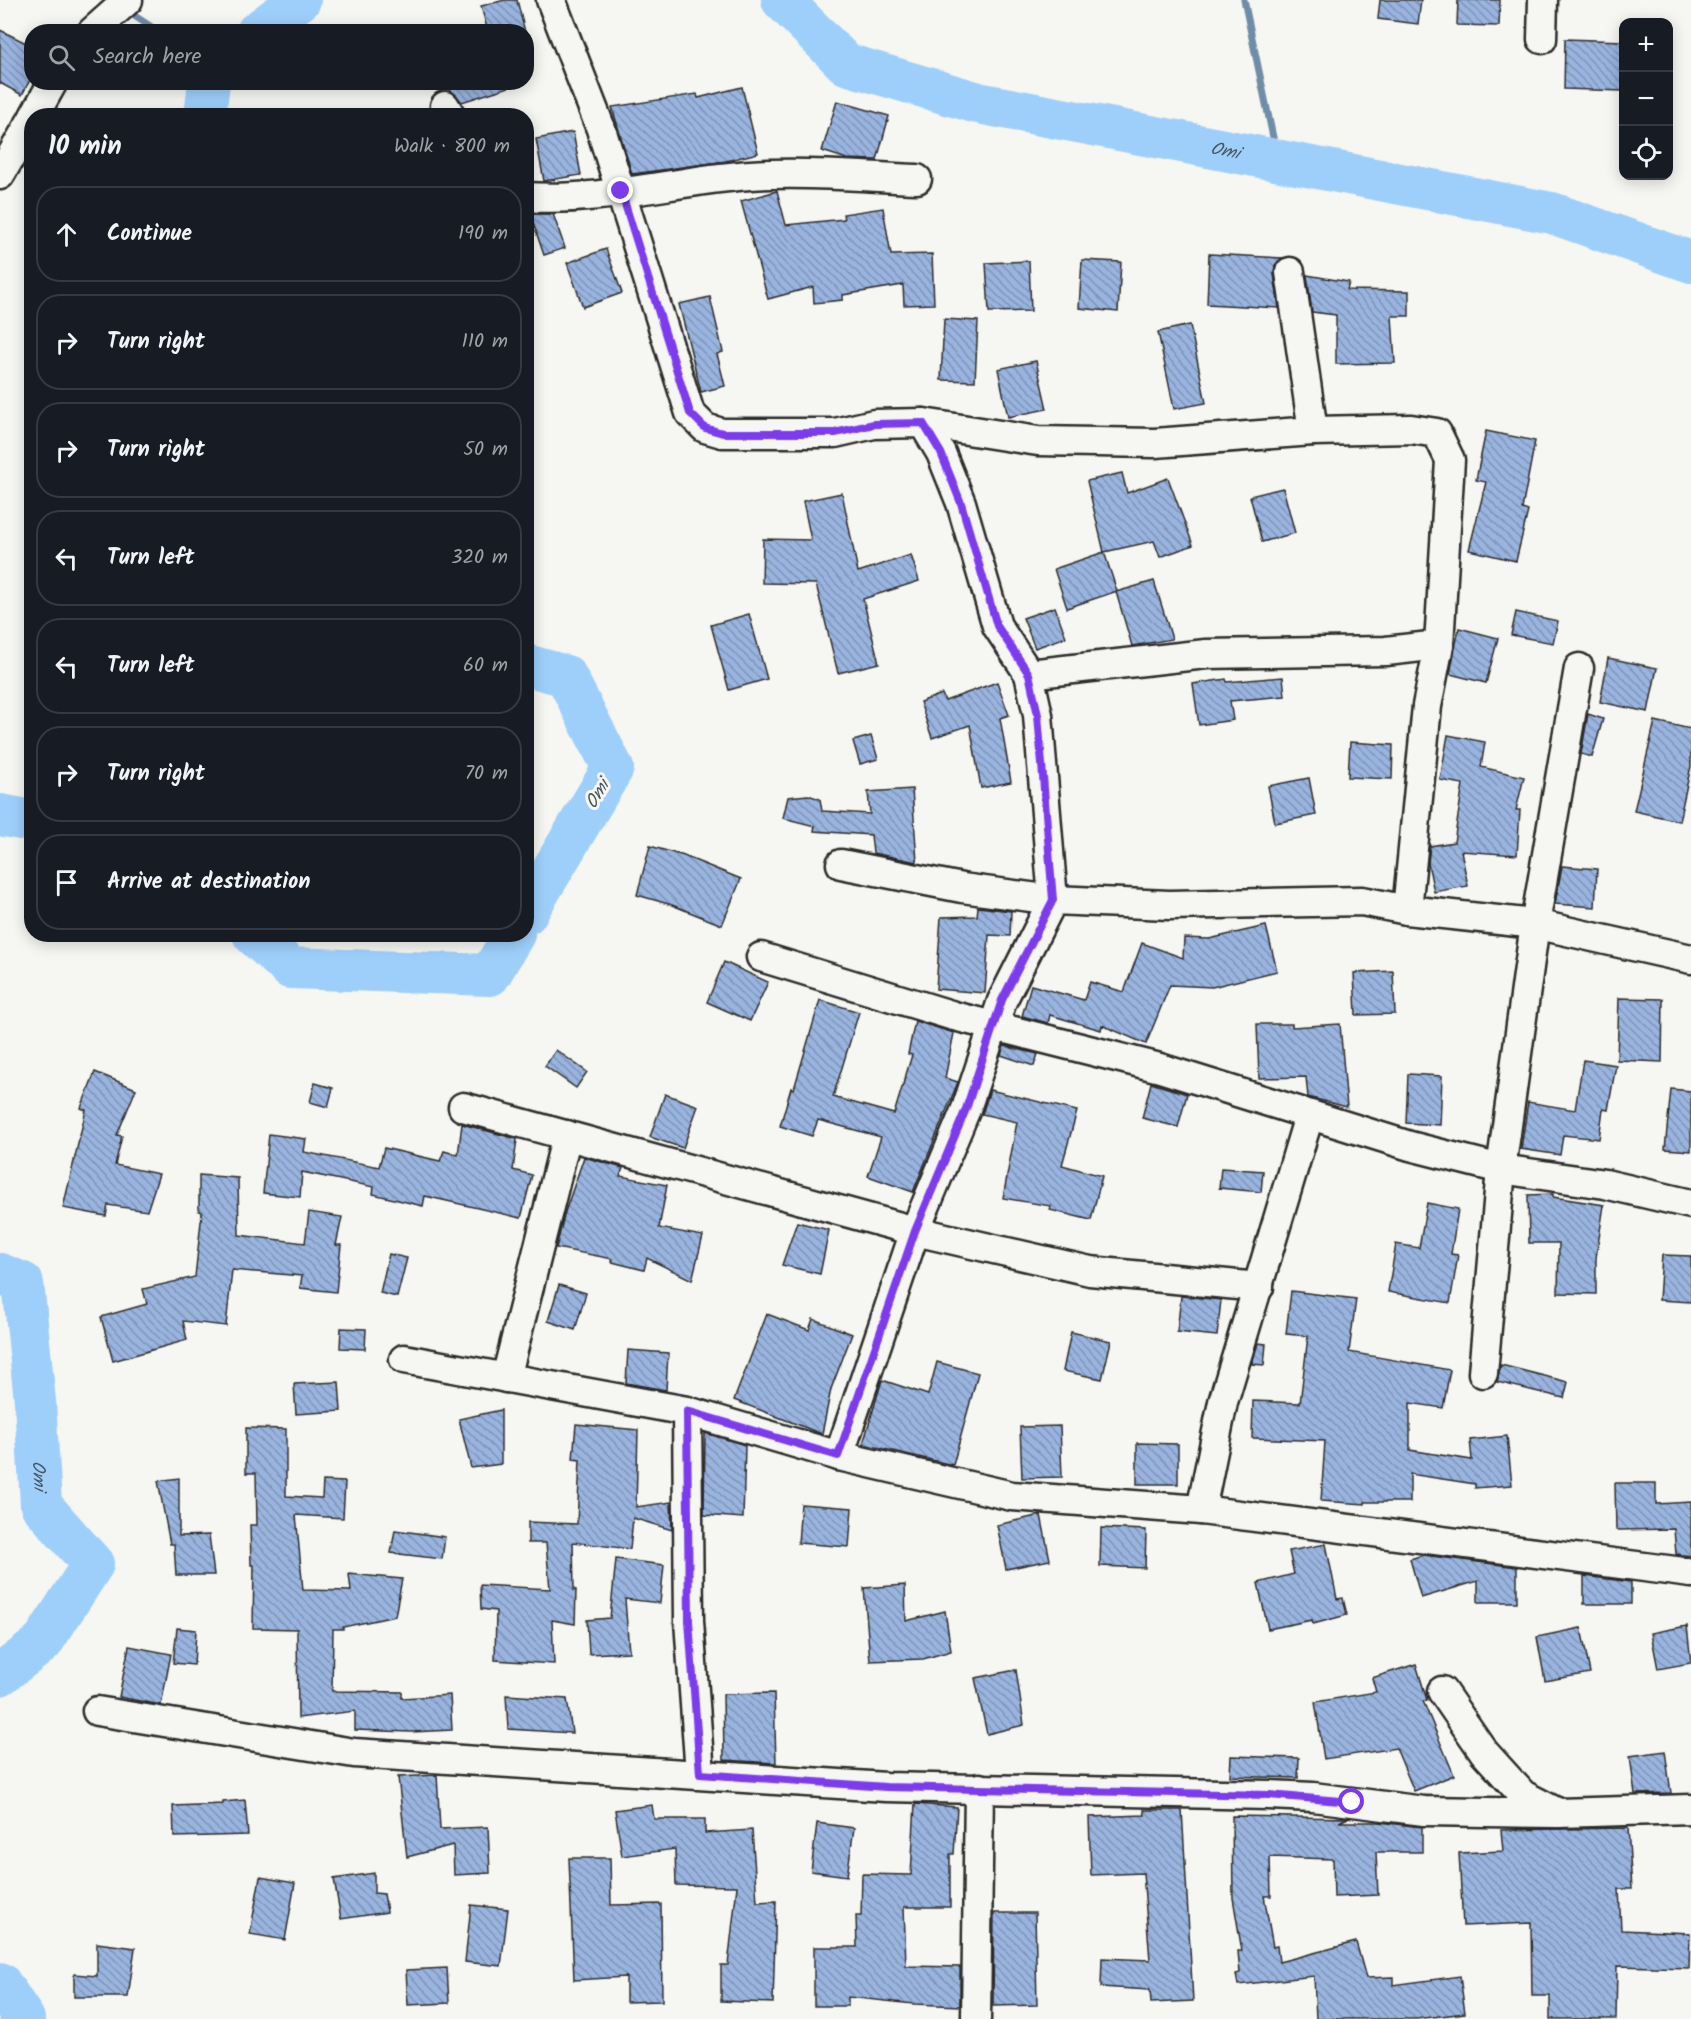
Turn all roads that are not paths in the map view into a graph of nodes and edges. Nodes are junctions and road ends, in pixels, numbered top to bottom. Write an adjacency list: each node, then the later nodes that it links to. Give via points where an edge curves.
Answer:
1 (128, 0): 4 (street)
2 (551, 0): 11 (street, via 602,129)
3 (1543, 0): 5 (street)
4 (101, 24)
5 (1542, 39)
6 (49, 90): 7 (street)
7 (38, 108)
8 (24, 134): 9 (street)
9 (0, 175)
10 (917, 179): 11 (street, via 771,174)
11 (621, 191): 12 (street); 14 (street, via 690,413 705,428 723,433 835,433 874,424)
12 (534, 198)
13 (1290, 272): 15 (street)
14 (923, 423): 15 (street, via 1038,441 1155,443); 18 (street, via 941,453 961,503 997,626)
15 (1313, 431): 16 (street, via 1411,429 1437,433 1449,460)
16 (1439, 645): 18 (street, via 1386,651 1206,654); 21 (street, via 1426,706)
17 (1579, 668): 22 (street)
18 (1029, 674): 20 (street, via 1038,715)
19 (841, 864): 20 (street, via 962,888)
20 (1053, 900): 21 (street, via 1169,904 1362,901); 25 (street, via 1002,1000)
21 (1407, 910): 22 (street)
22 (1535, 924): 24 (street); 29 (street)
23 (761, 957): 25 (street)
24 (1691, 959)
25 (993, 1027): 27 (street, via 1160,1068); 31 (street, via 966,1109)
26 (463, 1107): 28 (street)
27 (1309, 1116): 29 (street); 32 (street)
28 (567, 1135): 31 (street); 35 (street)
29 (1501, 1169): 30 (street, via 1605,1184); 34 (street)
30 (1691, 1204)
31 (915, 1231): 32 (street, via 1090,1271); 37 (street)
32 (1259, 1287): 38 (street, via 1223,1402)
33 (404, 1359): 35 (street)
34 (1483, 1373)
35 (506, 1378): 36 (street)
36 (687, 1411): 37 (street); 42 (street, via 689,1621)
37 (838, 1456): 38 (street, via 1012,1496)
38 (1201, 1510): 39 (street)
39 (1691, 1574)
40 (1442, 1691): 45 (street, via 1484,1752 1523,1795)
41 (97, 1711): 42 (street, via 354,1753)
42 (700, 1774): 43 (street, via 886,1787)
43 (979, 1788): 45 (street, via 1280,1795 1424,1811); 46 (street)
44 (1691, 1809): 45 (street)
45 (1558, 1813)
46 (975, 2019)

